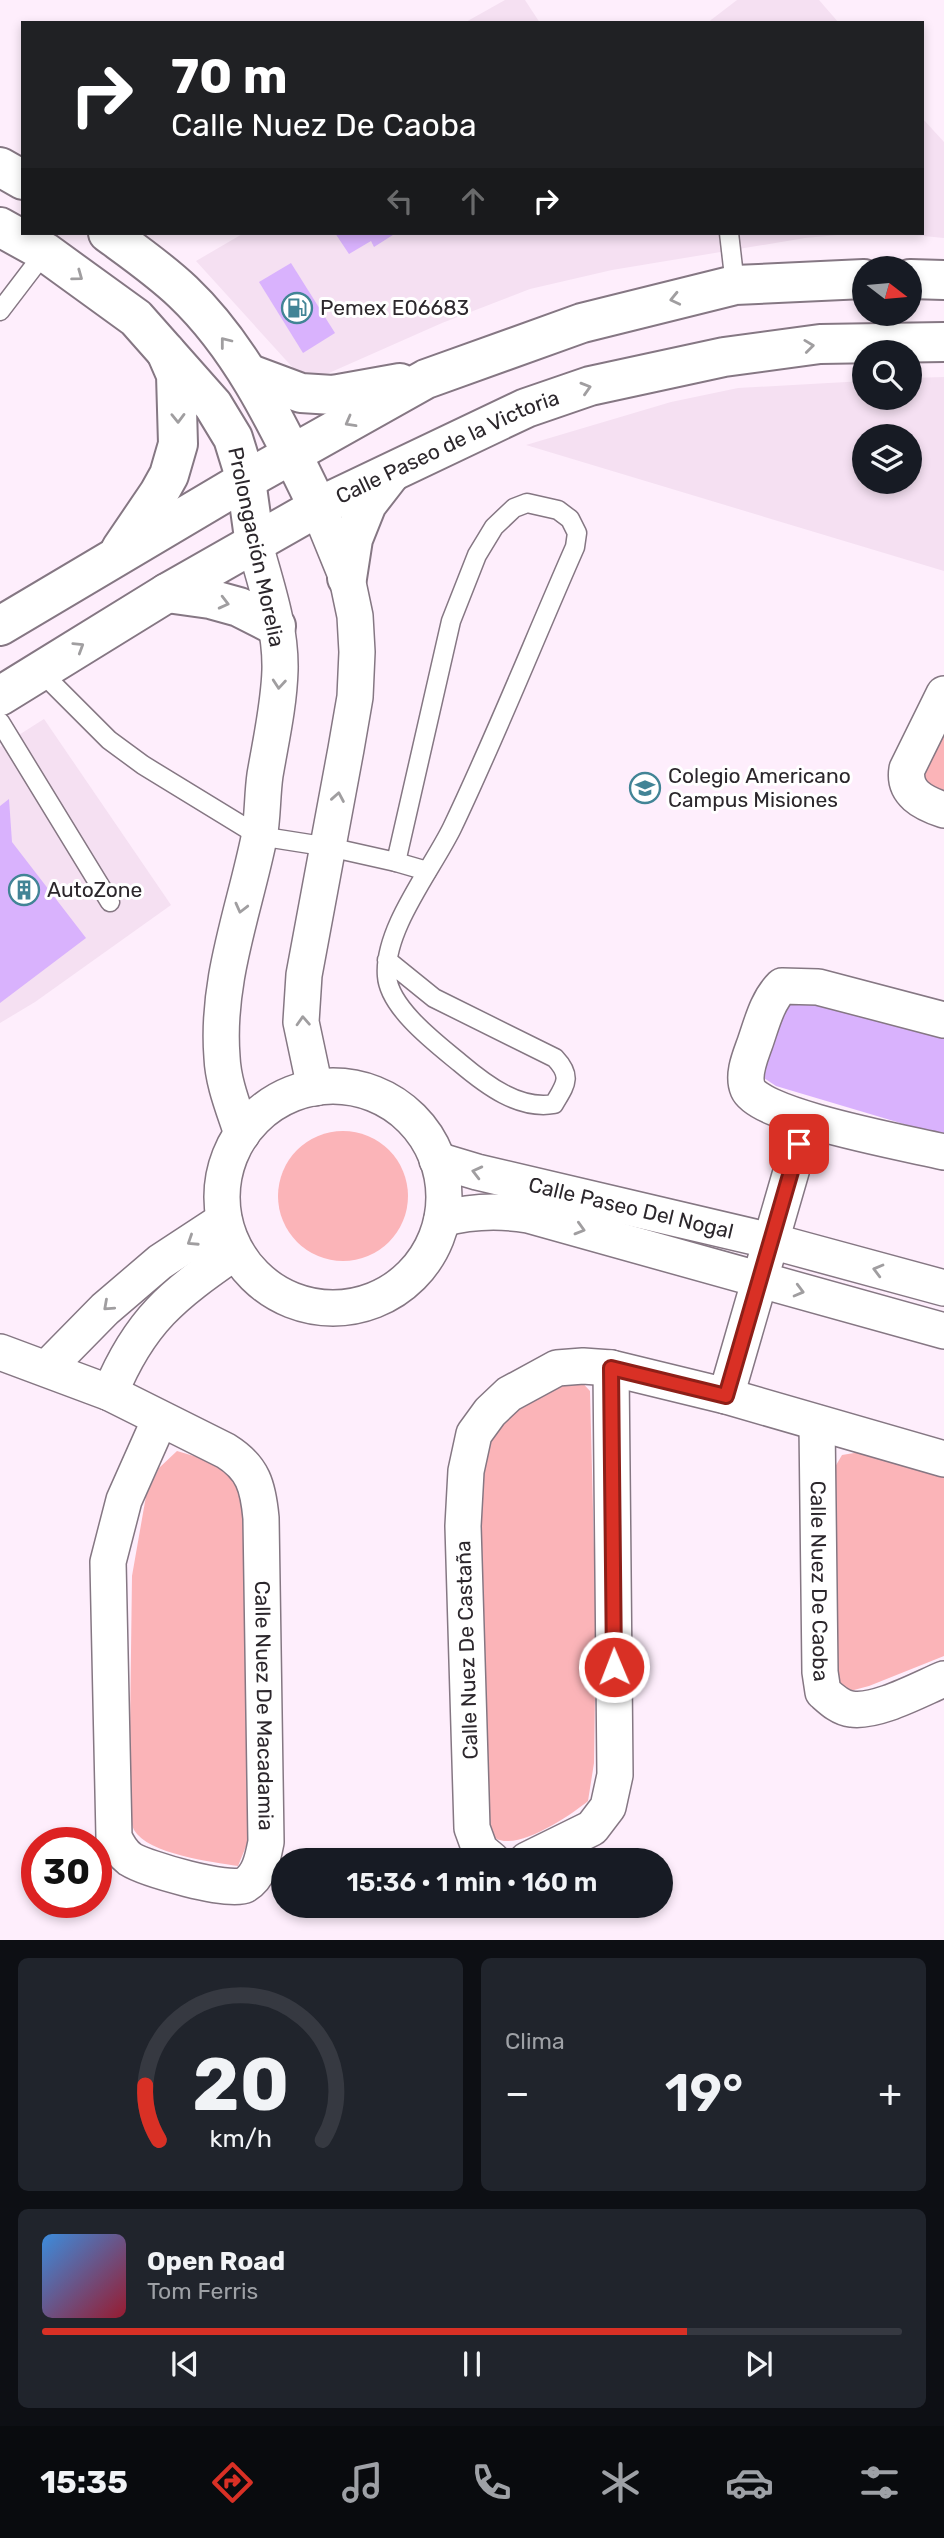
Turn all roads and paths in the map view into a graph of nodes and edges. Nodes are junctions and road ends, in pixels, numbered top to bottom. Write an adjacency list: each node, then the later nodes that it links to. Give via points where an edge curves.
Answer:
1 (0, 167): 2 (main road)
2 (21, 179)
3 (0, 227): 6 (main road, Prolongación Morelia)
4 (111, 235): 12 (main road)
5 (729, 235): 10 (lane)
6 (45, 252): 11 (lane); 13 (main road, Prolongación Morelia, one-way to 13)
7 (922, 279): 9 (main road)
8 (852, 280): 10 (main road)
9 (944, 280)
10 (735, 285): 17 (main road, one-way to 17, via 582,323)
11 (0, 310)
12 (201, 311): 13 (main road); 16 (main road, one-way to 12)
13 (136, 318): 15 (main road, Prolongación Morelia)
14 (944, 342): 19 (main road, Calle Paseo de la Victoria, one-way to 14, via 526,408 639,374 820,344)
15 (166, 352): 20 (main road, Prolongación Morelia, via 213,404 233,438); 23 (main road, one-way to 23, via 176,375 178,444 169,475)
16 (250, 374): 17 (main road, via 301,393 333,394); 18 (main road)
17 (426, 379): 18 (main road, one-way to 18)
18 (292, 455): 20 (main road); 21 (main road)
19 (392, 471): 21 (main road, Calle Paseo de la Victoria); 24 (main road, via 367,504 353,538)
20 (246, 481): 22 (main road, Prolongación Morelia); 23 (main road)
21 (318, 508): 22 (main road, Calle Paseo de la Victoria); 24 (street)
22 (255, 545): 25 (main road, Calle Paseo de la Victoria); 27 (street, Prolongación Morelia)
23 (117, 555): 26 (main road)
24 (346, 578): 34 (street, one-way to 24, via 355,697 355,616)
25 (167, 593): 27 (main road, one-way to 27, via 239,607); 28 (main road, Calle Paseo de la Victoria, one-way to 25)
26 (0, 626)
27 (276, 626): 33 (street, Prolongación Morelia, one-way to 33, via 280,668)
28 (40, 671): 30 (main road, Calle Paseo de la Victoria); 33 (lane, via 121,749)
29 (944, 694): 32 (street, via 905,780 920,798)
30 (0, 696)
31 (0, 722): 37 (lane)
32 (944, 810)
33 (259, 836): 34 (lane); 42 (street, Prolongación Morelia, one-way to 42, via 227,966 221,1021 222,1059)
34 (329, 847): 35 (lane); 40 (street, one-way to 34, via 301,1022 304,975)
35 (396, 862): 36 (lane); 36 (lane, via 451,621 477,555 494,527 514,509 527,503 558,510 570,519 577,533 575,547 451,829)
36 (427, 871): 38 (lane, via 402,913)
37 (110, 902)
38 (387, 960): 38 (lane, via 386,978 392,993 405,1013 440,1047 499,1091 540,1107 554,1104 566,1082 565,1068 555,1058 435,998)
39 (944, 1020): 41 (street, via 818,987 782,986 770,1000 747,1066 746,1082 757,1100)
40 (315, 1088): 42 (street, via 269,1107); 44 (street, via 343,1087 383,1098 416,1124)
41 (806, 1120): 43 (street); 47 (street)
42 (242, 1134): 46 (street, via 228,1160 222,1190)
43 (944, 1152)
44 (438, 1160): 45 (street, via 443,1179); 47 (street, Calle Paseo Del Nogal, one-way to 44)
45 (442, 1219): 46 (street, via 430,1251 410,1278 382,1298 350,1308 316,1308 284,1298 256,1279); 48 (street, Calle Paseo Del Nogal, one-way to 48, via 496,1211 528,1215)
46 (230, 1236): 52 (street, one-way to 52, via 160,1262); 54 (street, via 140,1335)
47 (771, 1241): 48 (street); 49 (street, Calle Paseo Del Nogal, one-way to 47)
48 (760, 1281): 50 (street, Calle Paseo Del Nogal, one-way to 50); 55 (street)
49 (944, 1288)
50 (944, 1331)
51 (0, 1352): 52 (street, Calle Nuez De Macadamia)
52 (47, 1367): 54 (street, Calle Nuez De Macadamia)
53 (611, 1368): 55 (street); 60 (street, Calle Nuez De Castaña, via 557,1368 509,1394 474,1434 466,1471 463,1526 472,1829); 61 (street, via 615,1776 608,1807 592,1828)
54 (110, 1393): 56 (street, Calle Nuez De Macadamia)
55 (726, 1396): 57 (street)
56 (160, 1419): 56 (street, Calle Nuez De Macadamia, via 124,1500 108,1562 114,1837 120,1850 148,1868 226,1887 243,1886 254,1877 266,1842 258,1493 239,1459)
57 (817, 1423): 58 (street); 59 (street, Calle Nuez De Caoba, via 824,1692 850,1709 868,1708)
58 (944, 1459)
59 (944, 1679)
60 (479, 1848)
61 (551, 1848)

